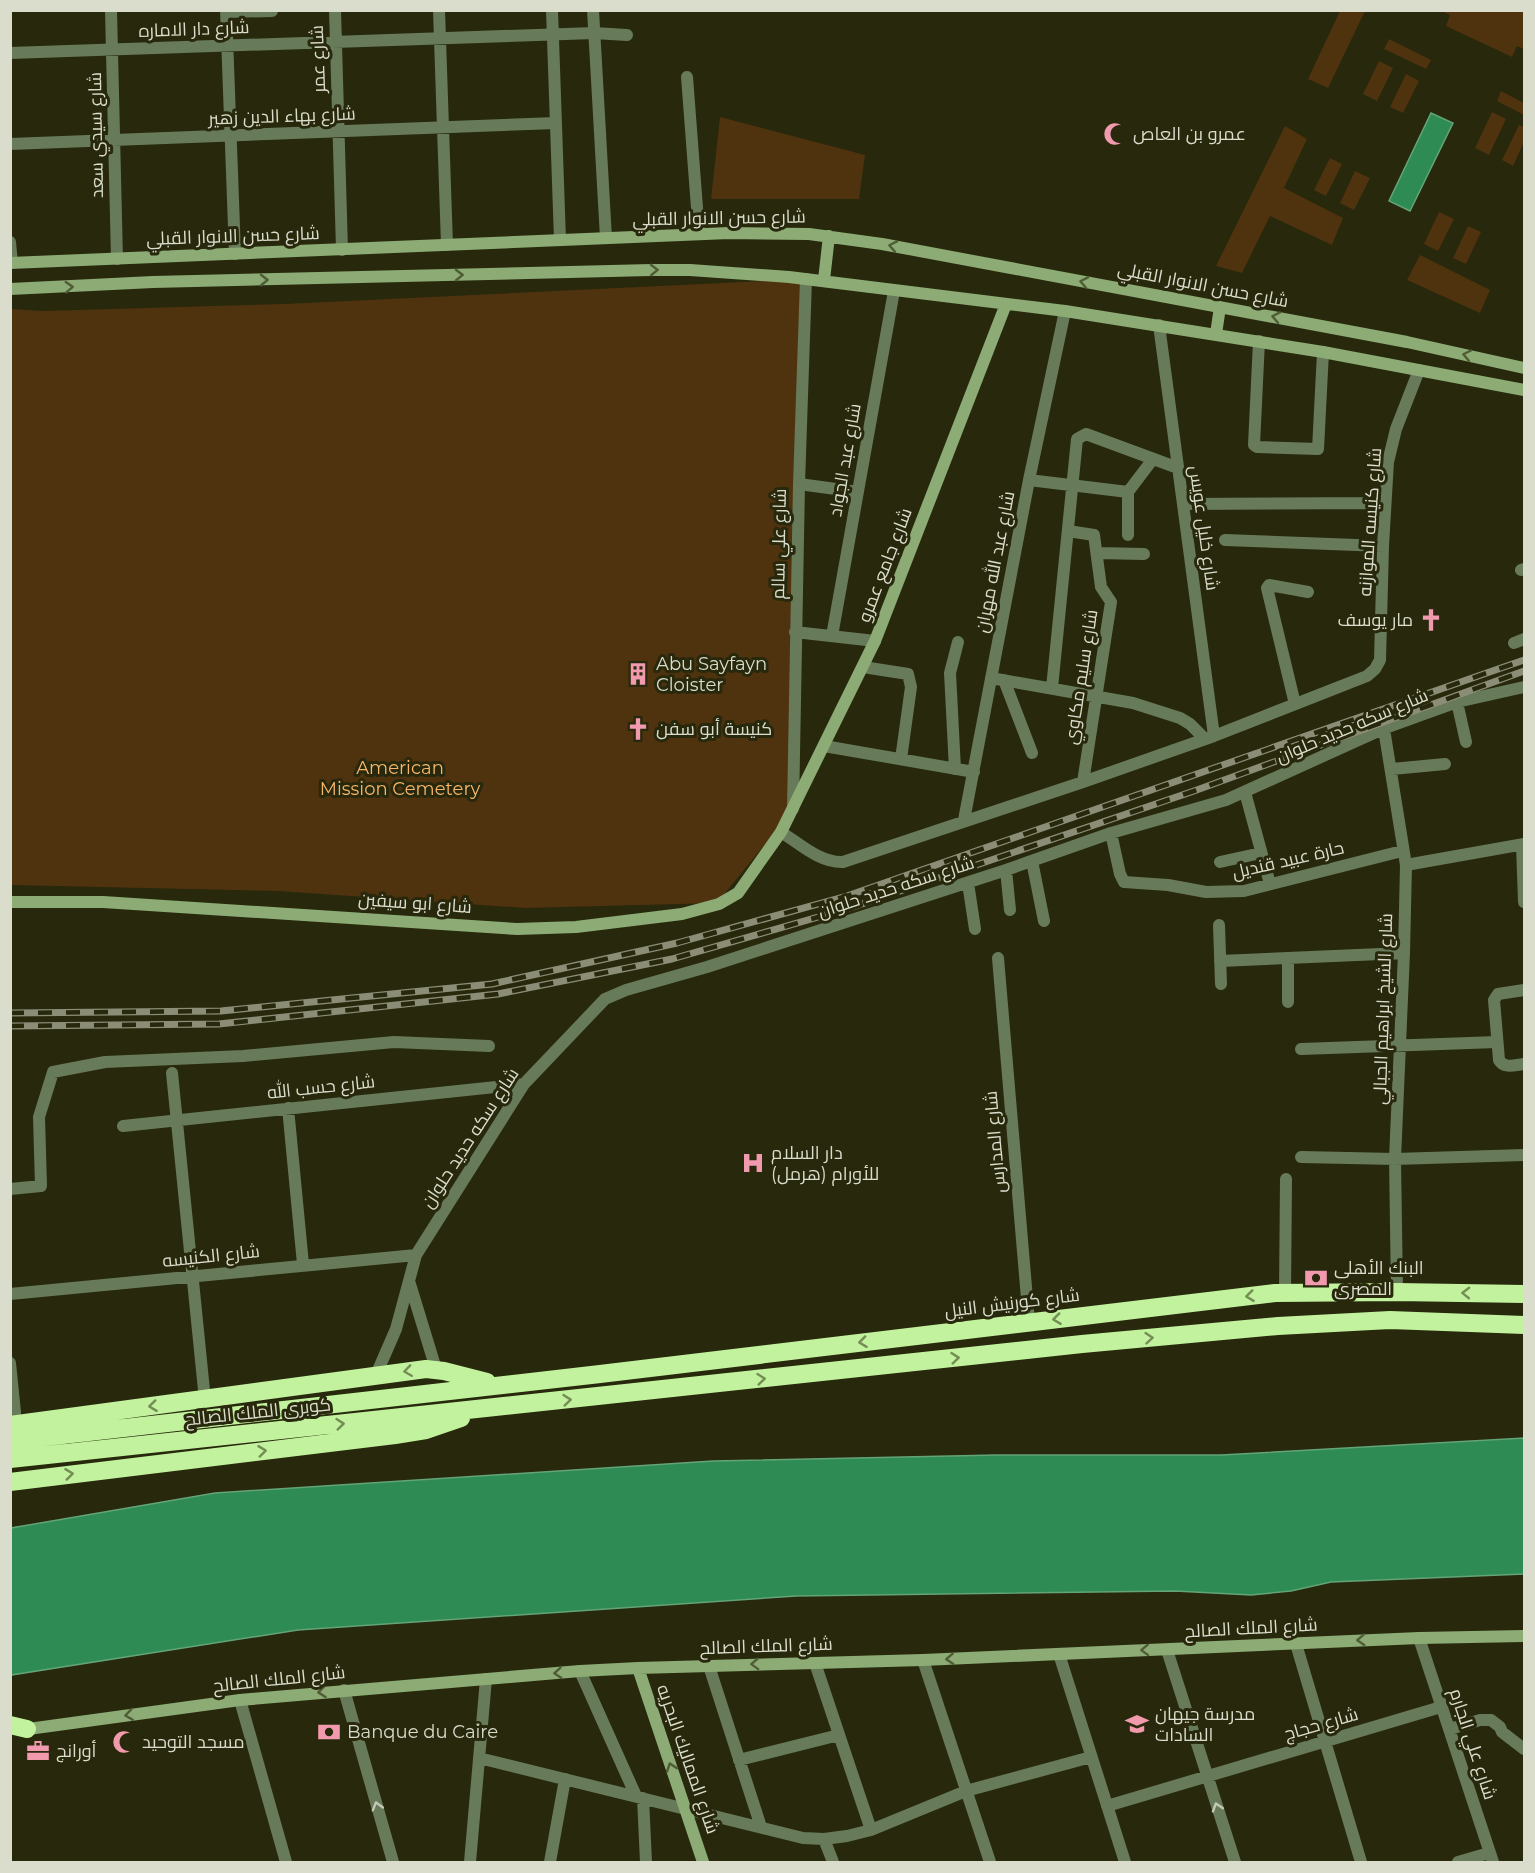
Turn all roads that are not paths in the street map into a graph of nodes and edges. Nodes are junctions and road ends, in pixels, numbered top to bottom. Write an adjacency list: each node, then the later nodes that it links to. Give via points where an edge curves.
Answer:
1 (111, 10): 14 (street, شارع سيدي سعد)
2 (335, 10): 12 (street, شارع عمر)
3 (439, 10): 11 (street)
4 (552, 10): 9 (street)
5 (593, 10): 8 (street)
6 (226, 11): 7 (street); 13 (street)
7 (272, 11)
8 (594, 33): 9 (street, شارع دار الاماره); 10 (street, شارع دار الاماره); 25 (street)
9 (552, 35): 11 (street, شارع دار الاماره); 17 (street)
10 (627, 35)
11 (440, 39): 12 (street, شارع دار الاماره); 18 (street)
12 (336, 42): 13 (street, شارع دار الاماره); 19 (street, شارع عمر)
13 (227, 45): 14 (street, شارع دار الاماره); 20 (street)
14 (112, 49): 15 (street, شارع دار الاماره); 21 (street, شارع سيدي سعد)
15 (10, 52)
16 (687, 77): 23 (street)
17 (556, 123): 18 (street, شارع بهاء الدين زهير); 26 (street)
18 (443, 128): 19 (street, شارع بهاء الدين زهير); 28 (street)
19 (338, 132): 20 (street, شارع بهاء الدين زهير); 29 (street, شارع عمر)
20 (230, 136): 21 (street, شارع بهاء الدين زهير); 30 (street)
21 (114, 140): 22 (street, شارع بهاء الدين زهير); 31 (street, شارع سيدي سعد)
22 (10, 144)
23 (699, 234): 24 (main road, شارع حسن الانوار القبلي, via 769,232); 25 (main road, شارع حسن الانوار القبلي)
24 (829, 236): 34 (main road); 38 (main road, شارع حسن الانوار القبلي, one-way to 24)
25 (606, 238): 26 (main road, شارع حسن الانوار القبلي)
26 (560, 240): 28 (main road, شارع حسن الانوار القبلي)
27 (10, 242): 32 (street)
28 (447, 245): 29 (main road, شارع حسن الانوار القبلي)
29 (342, 250): 30 (main road, شارع حسن الانوار القبلي)
30 (235, 254): 31 (main road, شارع حسن الانوار القبلي)
31 (117, 259): 32 (main road, شارع حسن الانوار القبلي)
32 (11, 263)
33 (806, 279): 34 (main road); 35 (main road, one-way to 33, via 651,270); 50 (street, شارع علي سالم)
34 (824, 280): 36 (main road)
35 (10, 289)
36 (894, 291): 37 (main road); 52 (street, شارع عبد الجواد)
37 (1006, 304): 39 (main road); 65 (main road, شارع جامع عمرو)
38 (1220, 307): 41 (main road); 44 (main road, شارع حسن الانوار القبلي, one-way to 38)
39 (1065, 311): 40 (main road); 49 (street, شارع عبد الله مهران)
40 (1159, 325): 41 (main road); 48 (street, شارع خليل عويس)
41 (1216, 334): 42 (main road)
42 (1258, 341): 43 (main road); 43 (street, via 1254,445 1257,447 1317,450)
43 (1323, 352): 45 (main road)
44 (1524, 368)
45 (1419, 370): 46 (main road); 54 (street, شارع كنيسه الموازنه, via 1396,429)
46 (1524, 390)
47 (1153, 459): 48 (street); 51 (street, via 1086,434 1077,439); 53 (street)
48 (1178, 468): 55 (street, شارع خليل عويس)
49 (1029, 480): 51 (street); 68 (street, شارع عبد الله مهران)
50 (799, 484): 52 (street); 63 (street, شارع علي سالم)
51 (1072, 486): 53 (street); 56 (street)
52 (858, 492): 64 (street, شارع عبد الجواد)
53 (1128, 492): 57 (street)
54 (1385, 502): 55 (street); 59 (street, شارع كنيسه الموازنه)
55 (1183, 504): 76 (street, شارع خليل عويس)
56 (1068, 531): 60 (street, شارع سليم مكاوي, via 1094,535); 70 (street)
57 (1128, 535)
58 (1225, 540): 59 (street)
59 (1383, 546): 74 (street, شارع كنيسه الموازنه, via 1380,660 1375,669 1367,676)
60 (1097, 553): 61 (street); 72 (street, شارع سليم مكاوي, via 1101,587 1111,602)
61 (1144, 554)
62 (1308, 592): 74 (street, via 1269,585 1267,588)
63 (795, 632): 64 (street); 87 (street, شارع علي سالم)
64 (832, 636): 65 (street)
65 (875, 640): 67 (main road, شارع جامع عمرو)
66 (957, 642): 82 (street, via 950,674)
67 (862, 667): 78 (main road, شارع جامع عمرو); 80 (street, via 908,674 911,687)
68 (991, 678): 69 (street); 84 (street, شارع عبد الله مهران)
69 (1004, 680): 70 (street); 79 (street)
70 (1052, 688): 72 (street)
71 (1524, 691): 73 (street, شارع سكه حديد حلوان)
72 (1097, 697): 76 (street, via 1133,703 1180,718); 85 (street, شارع سليم مكاوي)
73 (1457, 702): 75 (street, شارع سكه حديد حلوان); 77 (street)
74 (1295, 704): 76 (street)
75 (1384, 729): 83 (street, شارع الشيخ ابراهيم الجبالي); 86 (street, شارع سكه حديد حلوان)
76 (1210, 737): 85 (street)
77 (1466, 742)
78 (825, 746): 80 (street); 87 (main road, شارع جامع عمرو)
79 (1032, 753)
80 (901, 759): 82 (street)
81 (1445, 764): 83 (street)
82 (955, 769): 84 (street)
83 (1392, 769): 92 (street, شارع الشيخ ابراهيم الجبالي)
84 (974, 772): 88 (street, شارع عبد الله مهران)
85 (1083, 782): 88 (street)
86 (1245, 792): 90 (street, شارع سكه حديد حلوان, via 1226,801); 93 (street)
87 (793, 810): 89 (main road, شارع جامع عمرو)
88 (964, 820): 89 (street, via 843,862 822,859)
89 (781, 832): 100 (main road, شارع ابو سيفين, via 738,893 719,904 682,914 576,927 517,929 103,902)
90 (1111, 833): 94 (street, شارع سكه حديد حلوان); 99 (street, حارة عبيد قنديل, via 1124,882 1206,892 1244,891)
91 (1523, 844): 96 (street); 101 (street)
92 (1402, 851): 96 (street, شارع الشيخ ابراهيم الجبالي); 99 (street, حارة عبيد قنديل)
93 (1261, 853): 95 (street); 99 (street)
94 (1032, 861): 97 (street, شارع سكه حديد حلوان); 103 (street)
95 (1220, 862)
96 (1406, 865): 106 (street, شارع الشيخ ابراهيم الجبالي)
97 (1006, 870): 98 (street, شارع سكه حديد حلوان); 102 (street)
98 (968, 882): 105 (street); 119 (street, شارع سكه حديد حلوان, via 605,999)
99 (1270, 884)
100 (10, 902)
101 (1524, 902)
102 (1010, 910)
103 (1044, 921)
104 (1218, 926): 109 (street)
105 (975, 929)
106 (1404, 954): 108 (street); 115 (street, شارع الشيخ ابراهيم الجبالي)
107 (998, 958): 136 (street, شارع المدارس)
108 (1288, 960): 109 (street); 112 (street)
109 (1220, 961): 110 (street)
110 (1221, 984)
111 (1524, 990): 113 (street, via 1495,997)
112 (1288, 1002)
113 (1497, 1042): 115 (street); 117 (street, via 1500,1063)
114 (489, 1046): 127 (street, via 394,1042 243,1056 105,1062 53,1072 39,1117 41,1186)
115 (1400, 1047): 116 (street); 125 (street, شارع الشيخ ابراهيم الجبالي)
116 (1301, 1049)
117 (1524, 1064)
118 (172, 1073): 121 (street)
119 (524, 1084): 120 (street, شارع حسب الله); 128 (street, شارع سكه حديد حلوان)
120 (288, 1108): 121 (street, شارع حسب الله); 129 (street)
121 (177, 1121): 122 (street, شارع حسب الله); 130 (street)
122 (123, 1126)
123 (1524, 1155): 125 (street)
124 (1301, 1157): 125 (street)
125 (1395, 1159): 132 (street, شارع الشيخ ابراهيم الجبالي)
126 (1286, 1179): 133 (street)
127 (10, 1190)
128 (416, 1255): 129 (street, شارع الكنيسه); 131 (street, شارع سكه حديد حلوان)
129 (303, 1264): 130 (street, شارع الكنيسه)
130 (192, 1275): 134 (street, شارع الكنيسه); 142 (street)
131 (409, 1284): 139 (street); 140 (street, شارع سكه حديد حلوان, via 396,1329)
132 (1397, 1292): 133 (highway, شارع كورنيش النيل); 135 (highway, شارع كورنيش النيل, one-way to 132)
133 (1284, 1293): 136 (highway, شارع كورنيش النيل, one-way to 136)
134 (10, 1294)
135 (1524, 1294)
136 (1029, 1322): 141 (highway, شارع كورنيش النيل, one-way to 141)
137 (1524, 1325): 143 (highway, one-way to 137, via 1278,1326 1390,1320)
138 (10, 1363): 144 (street, via 15,1412)
139 (436, 1369): 140 (highway, one-way to 140); 141 (highway)
140 (376, 1375): 142 (highway)
141 (507, 1384): 144 (highway, كوبرى الملك الصالح)
142 (205, 1400): 144 (highway, one-way to 144)
143 (509, 1407): 145 (highway, كوبرى الملك الصالح, one-way to 143); 146 (highway, one-way to 143, via 395,1436)
144 (11, 1430)
145 (10, 1460)
146 (14, 1478)
147 (1524, 1636): 148 (main road, شارع الملك الصالح)
148 (1419, 1638): 149 (main road, شارع الملك الصالح, one-way to 149); 160 (street, شارع علي الجارم)
149 (1296, 1644): 150 (main road, شارع الملك الصالح); 164 (street)
150 (1167, 1650): 151 (main road, شارع الملك الصالح, one-way to 151); 169 (street)
151 (1059, 1654): 152 (main road, شارع الملك الصالح, one-way to 152); 166 (street)
152 (923, 1660): 153 (main road, شارع الملك الصالح); 171 (street)
153 (815, 1663): 154 (main road, شارع الملك الصالح, one-way to 154); 163 (street)
154 (709, 1666): 155 (main road, شارع الملك الصالح); 168 (street)
155 (638, 1668): 156 (main road, شارع الملك الصالح); 174 (main road, شارع المماليك البحريه, one-way to 155)
156 (580, 1671): 157 (main road, شارع الملك الصالح, one-way to 157); 172 (street)
157 (486, 1678): 158 (main road, شارع الملك الصالح); 167 (street)
158 (344, 1690): 159 (main road, شارع الملك الصالح, one-way to 159); 180 (street, one-way to 158)
159 (240, 1700): 161 (main road, شارع الملك الصالح, one-way to 161); 179 (street)
160 (1441, 1707): 162 (street, شارع علي الجارم); 164 (street, شارع حجاج)
161 (16, 1728)
162 (1450, 1730): 165 (street, via 1480,1719 1491,1720); 178 (street, شارع علي الجارم)
163 (839, 1735): 168 (street); 176 (street)
164 (1325, 1742): 169 (street, شارع حجاج); 189 (street)
165 (1524, 1749)
166 (1091, 1756): 171 (street); 173 (street)
167 (479, 1758): 170 (street); 181 (street)
168 (739, 1760): 175 (street)
169 (1207, 1776): 173 (street, شارع حجاج); 188 (street, one-way to 169)
170 (565, 1779): 172 (street); 182 (street)
171 (966, 1791): 176 (street); 186 (street)
172 (639, 1797): 174 (street); 183 (street)
173 (1107, 1806): 187 (street)
174 (685, 1808): 175 (street); 184 (main road, شارع المماليك البحريه)
175 (761, 1827): 177 (street)
176 (871, 1830): 177 (street)
177 (824, 1839): 185 (street)
178 (1491, 1858): 190 (street)
179 (286, 1863)
180 (393, 1863)
181 (470, 1863)
182 (550, 1863)
183 (646, 1863)
184 (703, 1863)
185 (833, 1863)
186 (990, 1863)
187 (1125, 1863)
188 (1235, 1863)
189 (1361, 1863)
190 (1458, 1863)

